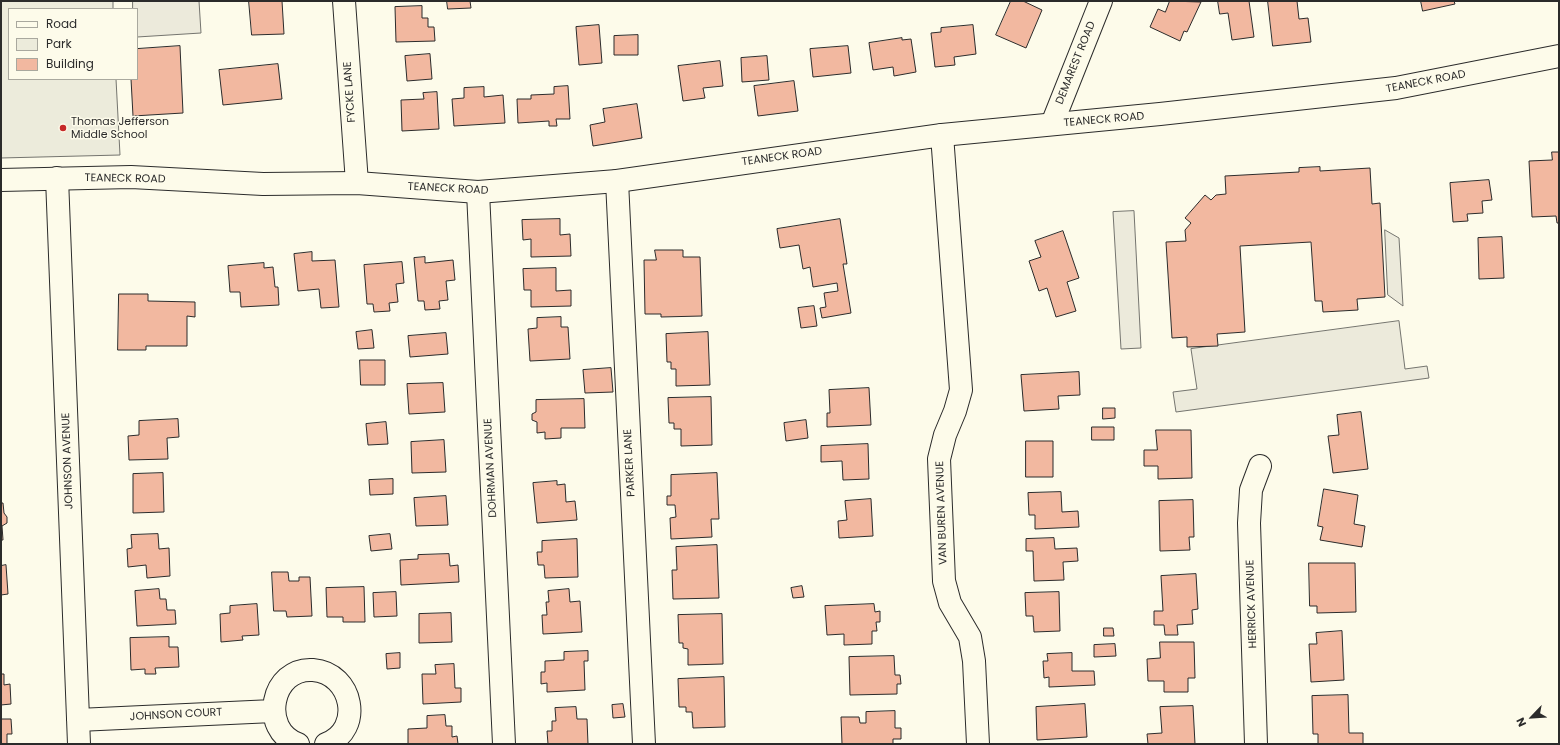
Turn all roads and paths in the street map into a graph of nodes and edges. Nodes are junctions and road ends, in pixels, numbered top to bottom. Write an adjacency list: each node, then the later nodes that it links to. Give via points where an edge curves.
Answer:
1 (344, 1): 9 (street, FYCKE LANE)
2 (1101, 1): 4 (street, DEMAREST ROAD)
3 (1559, 56): 4 (street, TEANECK ROAD, via 1396,88)
4 (1052, 124): 5 (street, TEANECK ROAD)
5 (942, 135): 8 (street, TEANECK ROAD); 19 (street, VAN BUREN AVENUE, via 961,390 939,459 944,580 950,603 970,637 974,661)
6 (57, 178): 7 (street, TEANECK ROAD); 9 (street, TEANECK ROAD, via 131,177 262,184); 13 (street, JOHNSON AVENUE)
7 (1, 180)
8 (616, 181): 10 (street, TEANECK ROAD); 18 (street, PARKER LANE)
9 (357, 182): 10 (street, TEANECK ROAD)
10 (478, 192): 17 (street, DOHRMAN AVENUE)
11 (1260, 466): 20 (street, HERRICK AVENUE, via 1251,490 1249,523)
12 (273, 711): 13 (street, JOHNSON COURT); 15 (street, via 276,723 283,734); 16 (street, via 274,698 280,687 294,675 312,670 324,672 335,678 344,687 350,711 347,724 340,734)
13 (78, 720): 14 (street, JOHNSON AVENUE)
14 (79, 744)
15 (298, 744)
16 (326, 744)
17 (504, 744)
18 (644, 744)
19 (978, 744)
20 (1256, 744)

